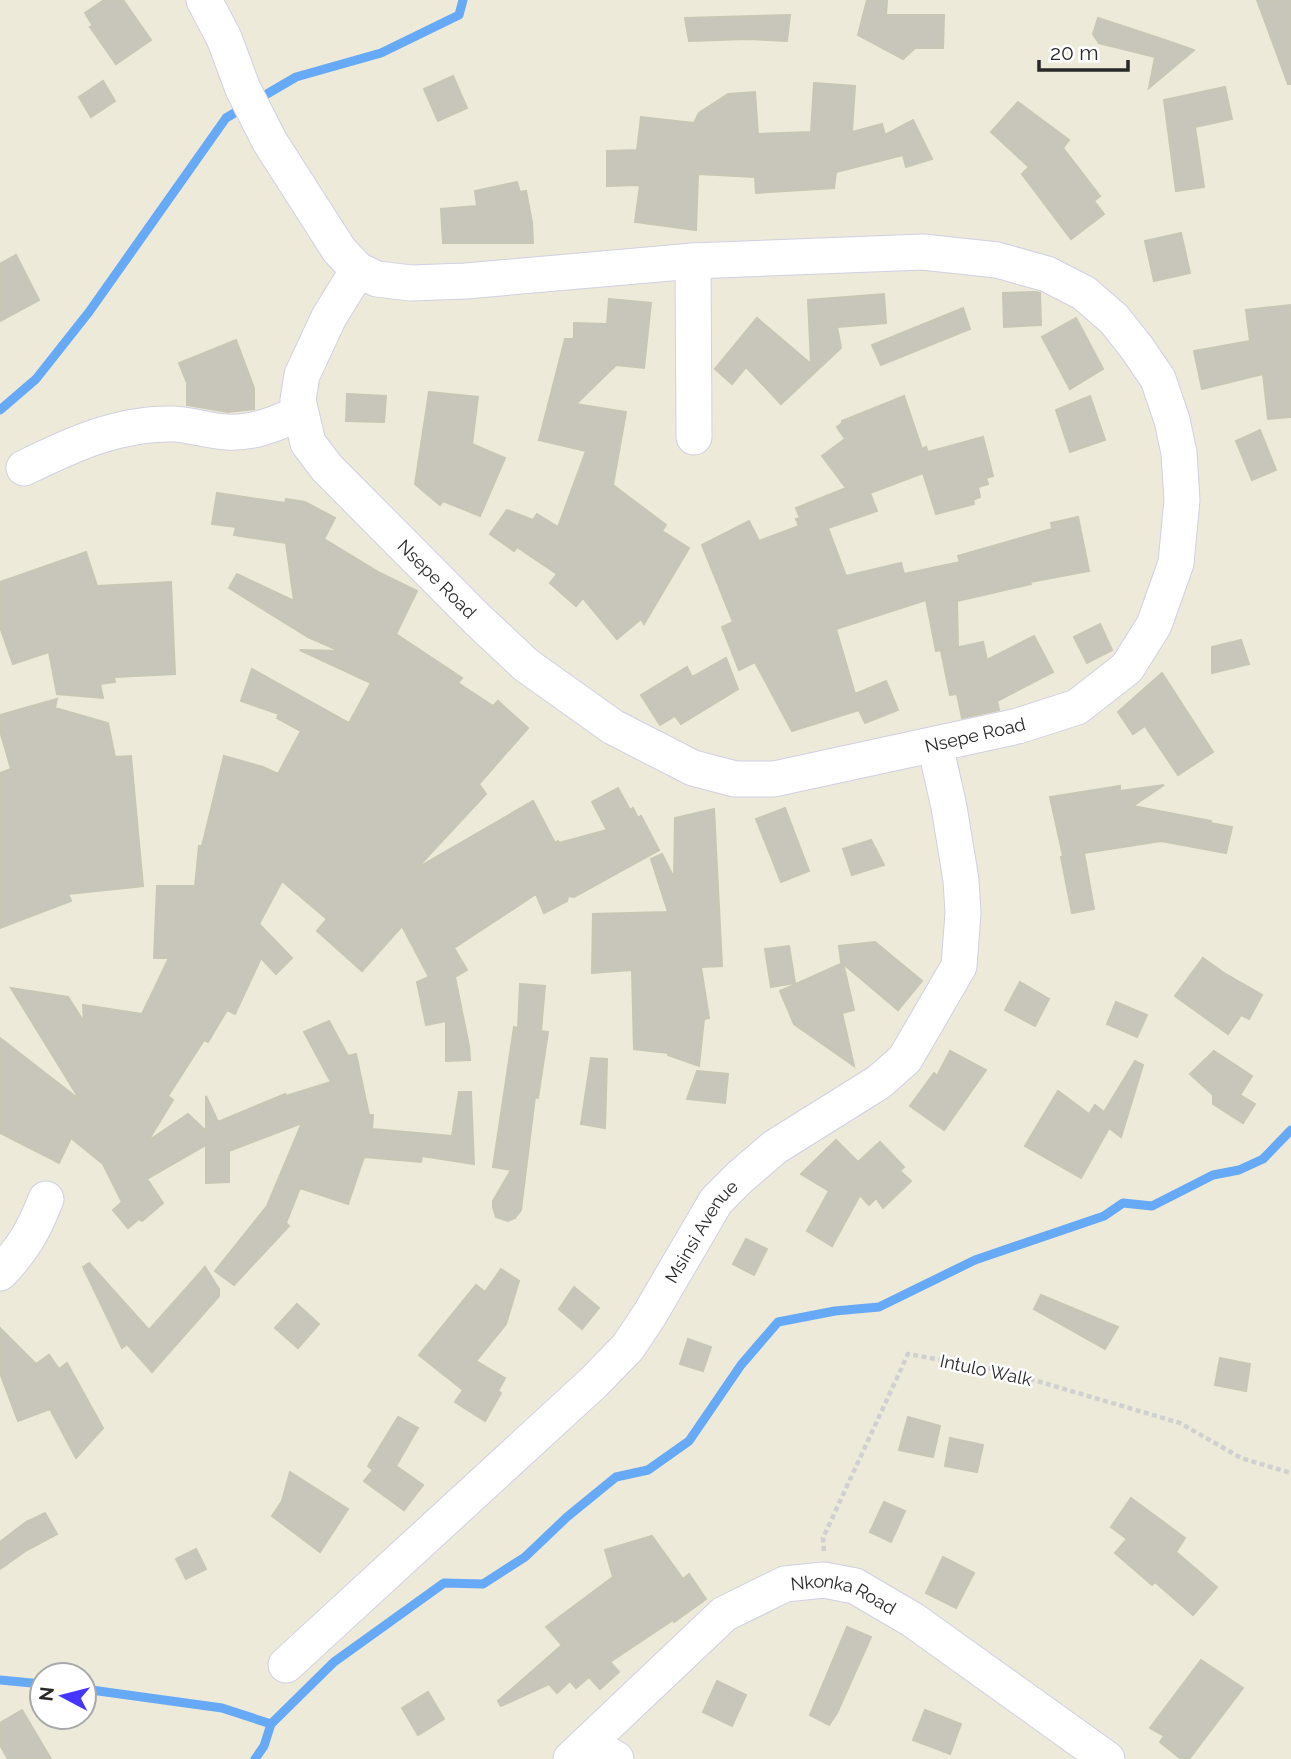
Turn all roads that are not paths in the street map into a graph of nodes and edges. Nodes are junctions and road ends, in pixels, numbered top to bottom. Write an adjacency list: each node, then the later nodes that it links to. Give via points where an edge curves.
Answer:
1 (204, 0): 3 (street, via 270,142 340,250)
2 (693, 261): 3 (street, Nsepe Road, via 411,283 377,279); 5 (street); 7 (street, Nsepe Road, via 923,252 997,260 1047,274 1084,293 1114,319 1158,379 1179,453 1182,500 1176,563 1154,625 1127,668 1077,707)
3 (358, 270): 4 (street, Nsepe Road, via 302,375)
4 (300, 412): 6 (street, via 246,432 174,424 124,429 75,444); 7 (street, Nsepe Road, via 314,452 401,543 526,665 613,727 693,768 734,779 774,779)
5 (694, 437)
6 (24, 468)
7 (935, 745): 10 (street, Msinsi Avenue, via 961,880 962,947 959,966 905,1059 879,1082 775,1147 740,1177 716,1201 628,1347)
8 (46, 1199): 9 (street, via 34,1230)
9 (0, 1273)
10 (286, 1665)
11 (592, 1754): 12 (street, Nkonka Road, via 724,1614 785,1584 824,1580 855,1586 913,1620)
12 (1107, 1759)

